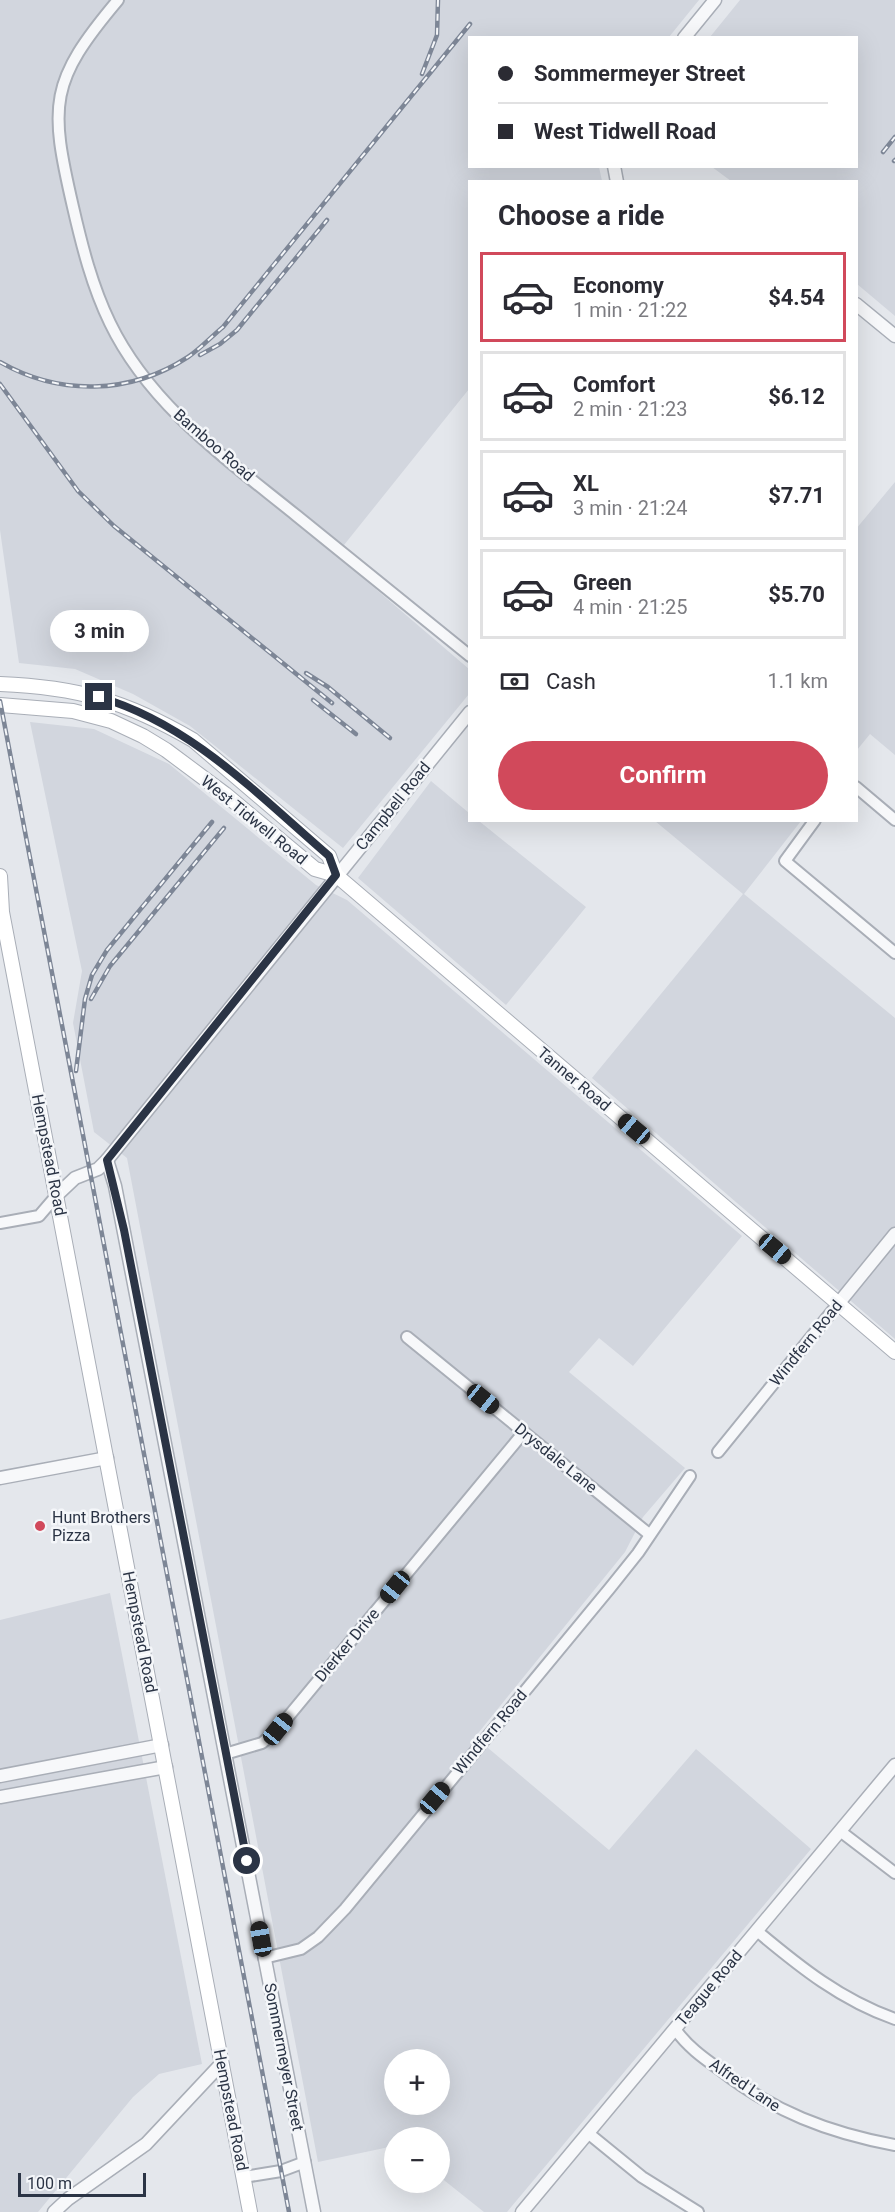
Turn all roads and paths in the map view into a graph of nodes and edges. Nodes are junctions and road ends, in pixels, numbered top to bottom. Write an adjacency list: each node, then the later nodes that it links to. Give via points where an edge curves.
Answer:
1 (118, 0): 6 (street, Bamboo Road, via 81,47 60,89 57,110 60,146 87,265 110,323 146,379 191,429)
2 (715, 0): 3 (street)
3 (686, 36)
4 (858, 306): 5 (street)
5 (895, 336)
6 (468, 654)
7 (0, 684): 10 (main road, West Tidwell Road, via 60,688 114,701 193,740)
8 (0, 705): 12 (main road, West Tidwell Road, via 73,711 111,721 166,750)
9 (468, 714): 15 (street, Campbell Road)
10 (237, 777): 12 (main road); 15 (main road, West Tidwell Road, via 329,856)
11 (858, 789): 13 (street)
12 (225, 794): 15 (main road, West Tidwell Road, via 315,869)
13 (895, 820)
14 (814, 822): 18 (street, via 785,861)
15 (336, 875): 20 (street, Campbell Road); 24 (main road, Tanner Road)
16 (0, 876): 17 (main road, Hempstead Road)
17 (1, 909): 19 (main road, Hempstead Road)
18 (895, 953)
19 (6, 962): 21 (main road, Hempstead Road)
20 (107, 1160): 21 (street, Campbell Road, via 98,1169 75,1178); 34 (street, Sommermeyer Street, via 117,1192)
21 (57, 1195): 22 (street, via 39,1216); 29 (main road, Hempstead Road)
22 (0, 1223)
23 (895, 1234): 24 (street, Windfern Road)
24 (838, 1304): 26 (main road, Tanner Road); 28 (street, Windfern Road)
25 (407, 1337): 27 (street, Drysdale Lane)
26 (895, 1352)
27 (524, 1432): 32 (street, Drysdale Lane); 34 (street, Dierker Drive, via 278,1729 262,1743)
28 (718, 1452)
29 (107, 1458): 31 (street); 33 (main road, Hempstead Road)
30 (690, 1476): 32 (street, Windfern Road)
31 (0, 1478)
32 (649, 1534): 42 (street, Windfern Road, via 610,1588 345,1909 301,1949)
33 (162, 1745): 36 (main road, Hempstead Road); 37 (street)
34 (225, 1754): 42 (street, Sommermeyer Street)
35 (895, 1765): 39 (street, Teague Road)
36 (166, 1767): 38 (street); 45 (main road, Hempstead Road)
37 (0, 1776)
38 (0, 1797)
39 (840, 1830): 40 (street); 41 (street, Teague Road)
40 (895, 1873)
41 (757, 1931): 43 (street, via 810,1976); 44 (street, Teague Road)
42 (264, 1958): 48 (street, Sommermeyer Street)
43 (895, 2019)
44 (675, 2029): 46 (street, Teague Road); 47 (street, Alfred Lane, via 685,2043 767,2103 826,2129)
45 (222, 2064): 49 (main road, Hempstead Road); 50 (street, via 146,2144)
46 (588, 2133): 53 (street, Teague Road); 54 (street, via 642,2177)
47 (895, 2145)
48 (305, 2162): 49 (street); 52 (street, Sommermeyer Street)
49 (244, 2177): 51 (main road, Hempstead Road)
50 (54, 2212)
51 (250, 2212)
52 (314, 2212)
53 (522, 2212)
54 (698, 2212)

